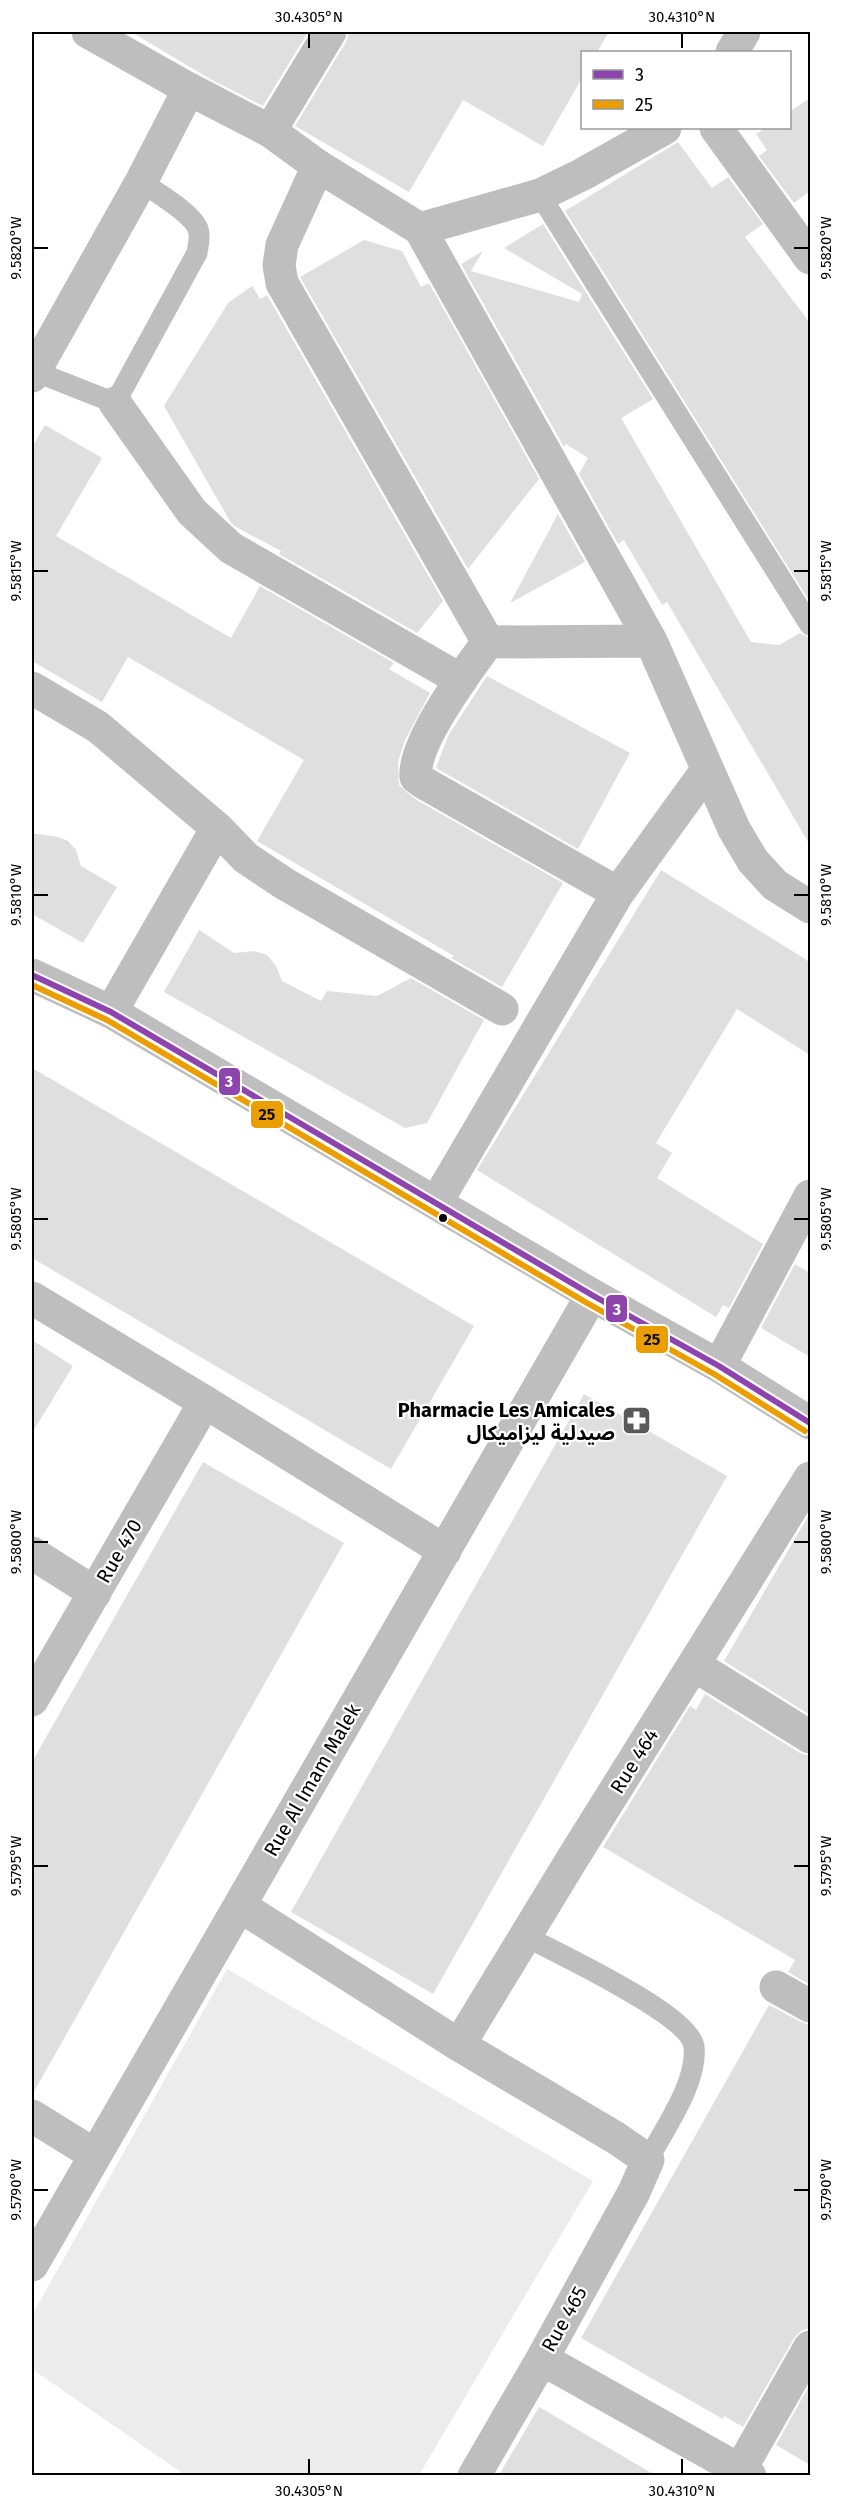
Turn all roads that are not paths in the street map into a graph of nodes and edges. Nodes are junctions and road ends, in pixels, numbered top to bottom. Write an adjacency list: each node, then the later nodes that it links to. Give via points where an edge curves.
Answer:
1 (88, 32): 5 (street)
2 (330, 32): 8 (street)
3 (744, 32): 4 (street)
4 (733, 51)
5 (189, 89): 8 (street); 10 (street)
6 (663, 129): 11 (street)
7 (717, 129): 13 (street)
8 (270, 131): 9 (street)
9 (318, 166): 12 (street); 18 (street, via 282,245 282,283)
10 (141, 182): 14 (street); 15 (lane, via 190,218 200,237 197,253)
11 (540, 195): 12 (street); 16 (lane)
12 (420, 229): 17 (street)
13 (810, 258)
14 (33, 373): 15 (lane)
15 (115, 403): 19 (street, via 192,512 231,548)
16 (810, 625)
17 (651, 641): 18 (street); 21 (street)
18 (488, 642): 19 (street)
19 (461, 680): 23 (street, via 415,765 416,777)
20 (32, 688): 22 (street, via 98,727)
21 (707, 770): 23 (street); 24 (street, via 753,861 776,885)
22 (218, 828): 26 (street, via 246,858 285,884); 27 (street)
23 (618, 893): 29 (street)
24 (810, 907)
25 (32, 975): 27 (street)
26 (502, 1009)
27 (111, 1012): 29 (street)
28 (810, 1196): 32 (street)
29 (436, 1203): 30 (street)
30 (592, 1294): 32 (street); 36 (street, Rue Al Imam Malek)
31 (32, 1298): 33 (street)
32 (719, 1366): 34 (street)
33 (205, 1402): 36 (street); 38 (street, Rue 470)
34 (810, 1423)
35 (810, 1478): 39 (street, Rue 464)
36 (444, 1551): 42 (street, Rue Al Imam Malek)
37 (32, 1553): 38 (street)
38 (95, 1593): 40 (street, Rue 470)
39 (694, 1665): 41 (street); 43 (street, Rue 464)
40 (32, 1700)
41 (810, 1737)
42 (240, 1906): 46 (street); 48 (street, Rue Al Imam Malek)
43 (525, 1936): 46 (street, Rue 464); 49 (lane, via 673,2018 693,2038 690,2080)
44 (776, 1987): 45 (street)
45 (810, 2006)
46 (459, 2045): 49 (street)
47 (32, 2116): 48 (street)
48 (95, 2155): 50 (street, Rue Al Imam Malek)
49 (648, 2160): 52 (street, Rue 465)
50 (32, 2265)
51 (810, 2347): 53 (street)
52 (542, 2359): 53 (street); 54 (street, Rue 465)
53 (745, 2473)
54 (474, 2475)

